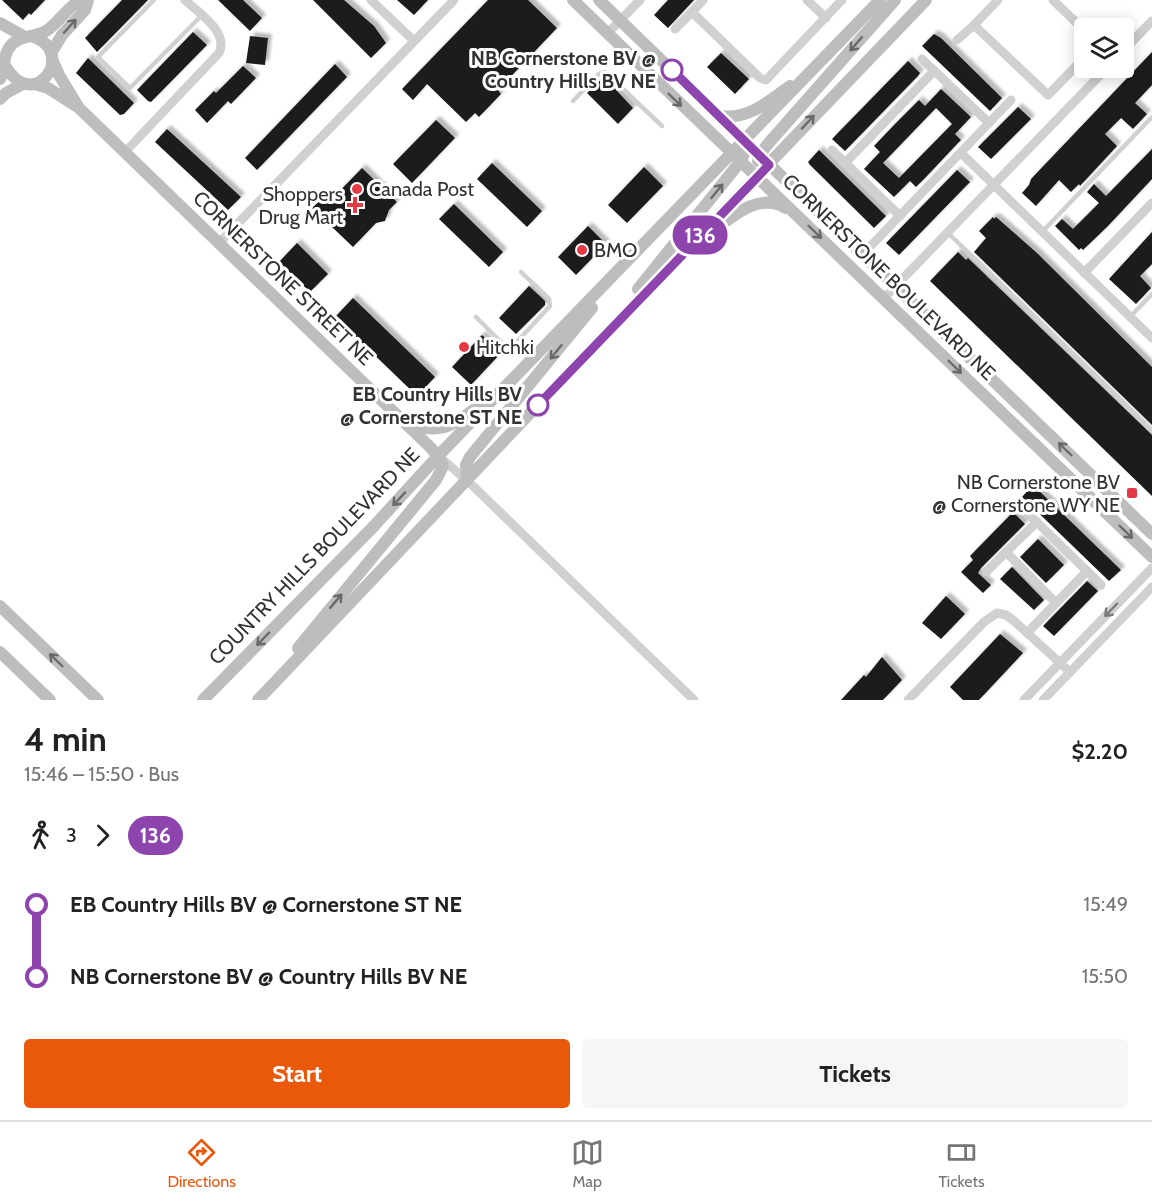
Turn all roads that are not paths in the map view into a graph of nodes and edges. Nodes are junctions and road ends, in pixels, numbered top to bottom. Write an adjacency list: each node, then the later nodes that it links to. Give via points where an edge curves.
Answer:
1 (81, 0): 29 (main road, via 48,30)
2 (88, 0): 34 (main road, one-way to 2)
3 (154, 0): 20 (lane, via 98,57 130,88)
4 (185, 0): 20 (street)
5 (371, 0): 31 (street)
6 (454, 0): 31 (street)
7 (573, 0): 28 (main road, CORNERSTONE BOULEVARD NE)
8 (599, 0): 22 (main road, CORNERSTONE BOULEVARD NE)
9 (639, 0): 22 (street)
10 (703, 0): 19 (street)
11 (807, 0): 21 (street)
12 (842, 0): 21 (street)
13 (880, 0): 38 (main road)
14 (895, 0): 57 (main road, one-way to 57, via 767,145)
15 (917, 0): 37 (main road)
16 (926, 0): 37 (main road)
17 (998, 0): 25 (street)
18 (1053, 0): 23 (street)
19 (692, 12): 21 (street, via 766,80); 27 (street)
20 (201, 16): 54 (street, via 220,35 219,53)
21 (826, 18)
22 (620, 20): 28 (street); 48 (main road, CORNERSTONE BOULEVARD NE)
23 (1074, 20)
24 (0, 23): 29 (main road)
25 (974, 25): 30 (street); 39 (street, via 1048,95)
26 (1150, 28): 33 (street)
27 (675, 29)
28 (607, 34): 56 (main road, CORNERSTONE BOULEVARD NE, one-way to 56)
29 (28, 37): 34 (main road, via 44,42); 36 (main road, via 12,44)
30 (957, 40)
31 (414, 41): 66 (street)
32 (0, 42): 36 (main road)
33 (1134, 42)
34 (52, 56): 43 (main road, via 47,76); 47 (main road, CORNERSTONE STREET NE)
35 (922, 59): 40 (street)
36 (6, 61): 42 (main road); 43 (main road, via 15,80)
37 (866, 61): 57 (main road, one-way to 37)
38 (815, 68): 48 (main road, via 750,113); 52 (main road)
39 (1074, 68)
40 (934, 71): 50 (street); 58 (street)
41 (1097, 78): 60 (street)
42 (0, 79)
43 (29, 84): 44 (main road); 47 (main road, CORNERSTONE STREET NE, via 48,88)
44 (0, 99)
45 (1011, 100): 50 (street)
46 (573, 101): 51 (lane, via 605,72)
47 (79, 108): 54 (main road, CORNERSTONE STREET NE)
48 (720, 117): 52 (main road, CORNERSTONE BOULEVARD NE)
49 (1152, 117): 65 (lane)
50 (989, 123): 55 (street)
51 (663, 126)
52 (744, 141): 56 (main road, via 746,150); 57 (main road, CORNERSTONE BOULEVARD NE)
53 (832, 150): 58 (street)
54 (125, 152): 66 (main road, CORNERSTONE STREET NE)
55 (961, 153): 60 (street); 63 (street)
56 (736, 158): 59 (main road, CORNERSTONE BOULEVARD NE); 70 (main road, COUNTRY HILLS BOULEVARD NE); 78 (main road, one-way to 56)
57 (764, 160): 59 (main road); 68 (main road, CORNERSTONE BOULEVARD NE)
58 (845, 163): 63 (street)
59 (757, 177): 62 (main road, CORNERSTONE BOULEVARD NE); 67 (main road)
60 (993, 185): 64 (street); 65 (street)
61 (1152, 203): 71 (street)
62 (795, 214): 67 (main road, via 771,202 759,203); 74 (main road, CORNERSTONE BOULEVARD NE, one-way to 74)
63 (900, 216): 68 (street)
64 (947, 232): 72 (street); 81 (lane)
65 (1042, 232): 71 (street)
66 (219, 243): 80 (main road, CORNERSTONE STREET NE)
67 (684, 252): 78 (main road)
68 (863, 254): 72 (main road, CORNERSTONE BOULEVARD NE)
69 (521, 272): 75 (lane, via 549,299 550,306 515,344 504,345)
70 (616, 273): 79 (main road, COUNTRY HILLS BOULEVARD NE); 83 (main road, one-way to 83, via 470,458 466,465)
71 (1084, 273): 76 (street)
72 (896, 285): 74 (street); 86 (main road, CORNERSTONE BOULEVARD NE, one-way to 72)
73 (1152, 294): 76 (lane)
74 (884, 298): 88 (main road, CORNERSTONE BOULEVARD NE, one-way to 88)
75 (476, 317)
76 (1130, 317): 77 (street)
77 (1152, 338)
78 (589, 351): 83 (main road)
79 (513, 379): 80 (main road, via 447,428); 82 (main road, COUNTRY HILLS BOULEVARD NE)
80 (406, 425): 82 (main road, CORNERSTONE STREET NE)
81 (1152, 431)
82 (438, 456): 83 (street, CORNERSTONE STREET NE); 100 (main road, one-way to 82, via 436,480 443,466); 103 (main road, COUNTRY HILLS BOULEVARD NE, one-way to 103)
83 (467, 480): 100 (main road); 104 (street, CORNERSTONE STREET NE)
84 (1019, 505): 85 (street)
85 (1036, 522): 87 (street); 90 (street)
86 (1152, 534)
87 (1006, 552): 91 (street); 94 (street)
88 (1152, 557)
89 (1152, 568): 98 (street, one-way to 98)
90 (1087, 571): 92 (street); 94 (street)
91 (986, 572)
92 (1101, 585)
93 (1152, 587): 99 (street)
94 (1056, 603): 96 (street)
95 (0, 606): 102 (main road, one-way to 95)
96 (1027, 633): 98 (street); 105 (street, via 1006,615 991,616)
97 (0, 652): 101 (main road)
98 (1060, 663): 99 (street); 106 (street)
99 (1070, 672): 107 (street)
100 (260, 698)
101 (50, 700)
102 (98, 700)
103 (202, 700)
104 (694, 700)
105 (909, 700)
106 (1024, 700)
107 (1043, 700)

